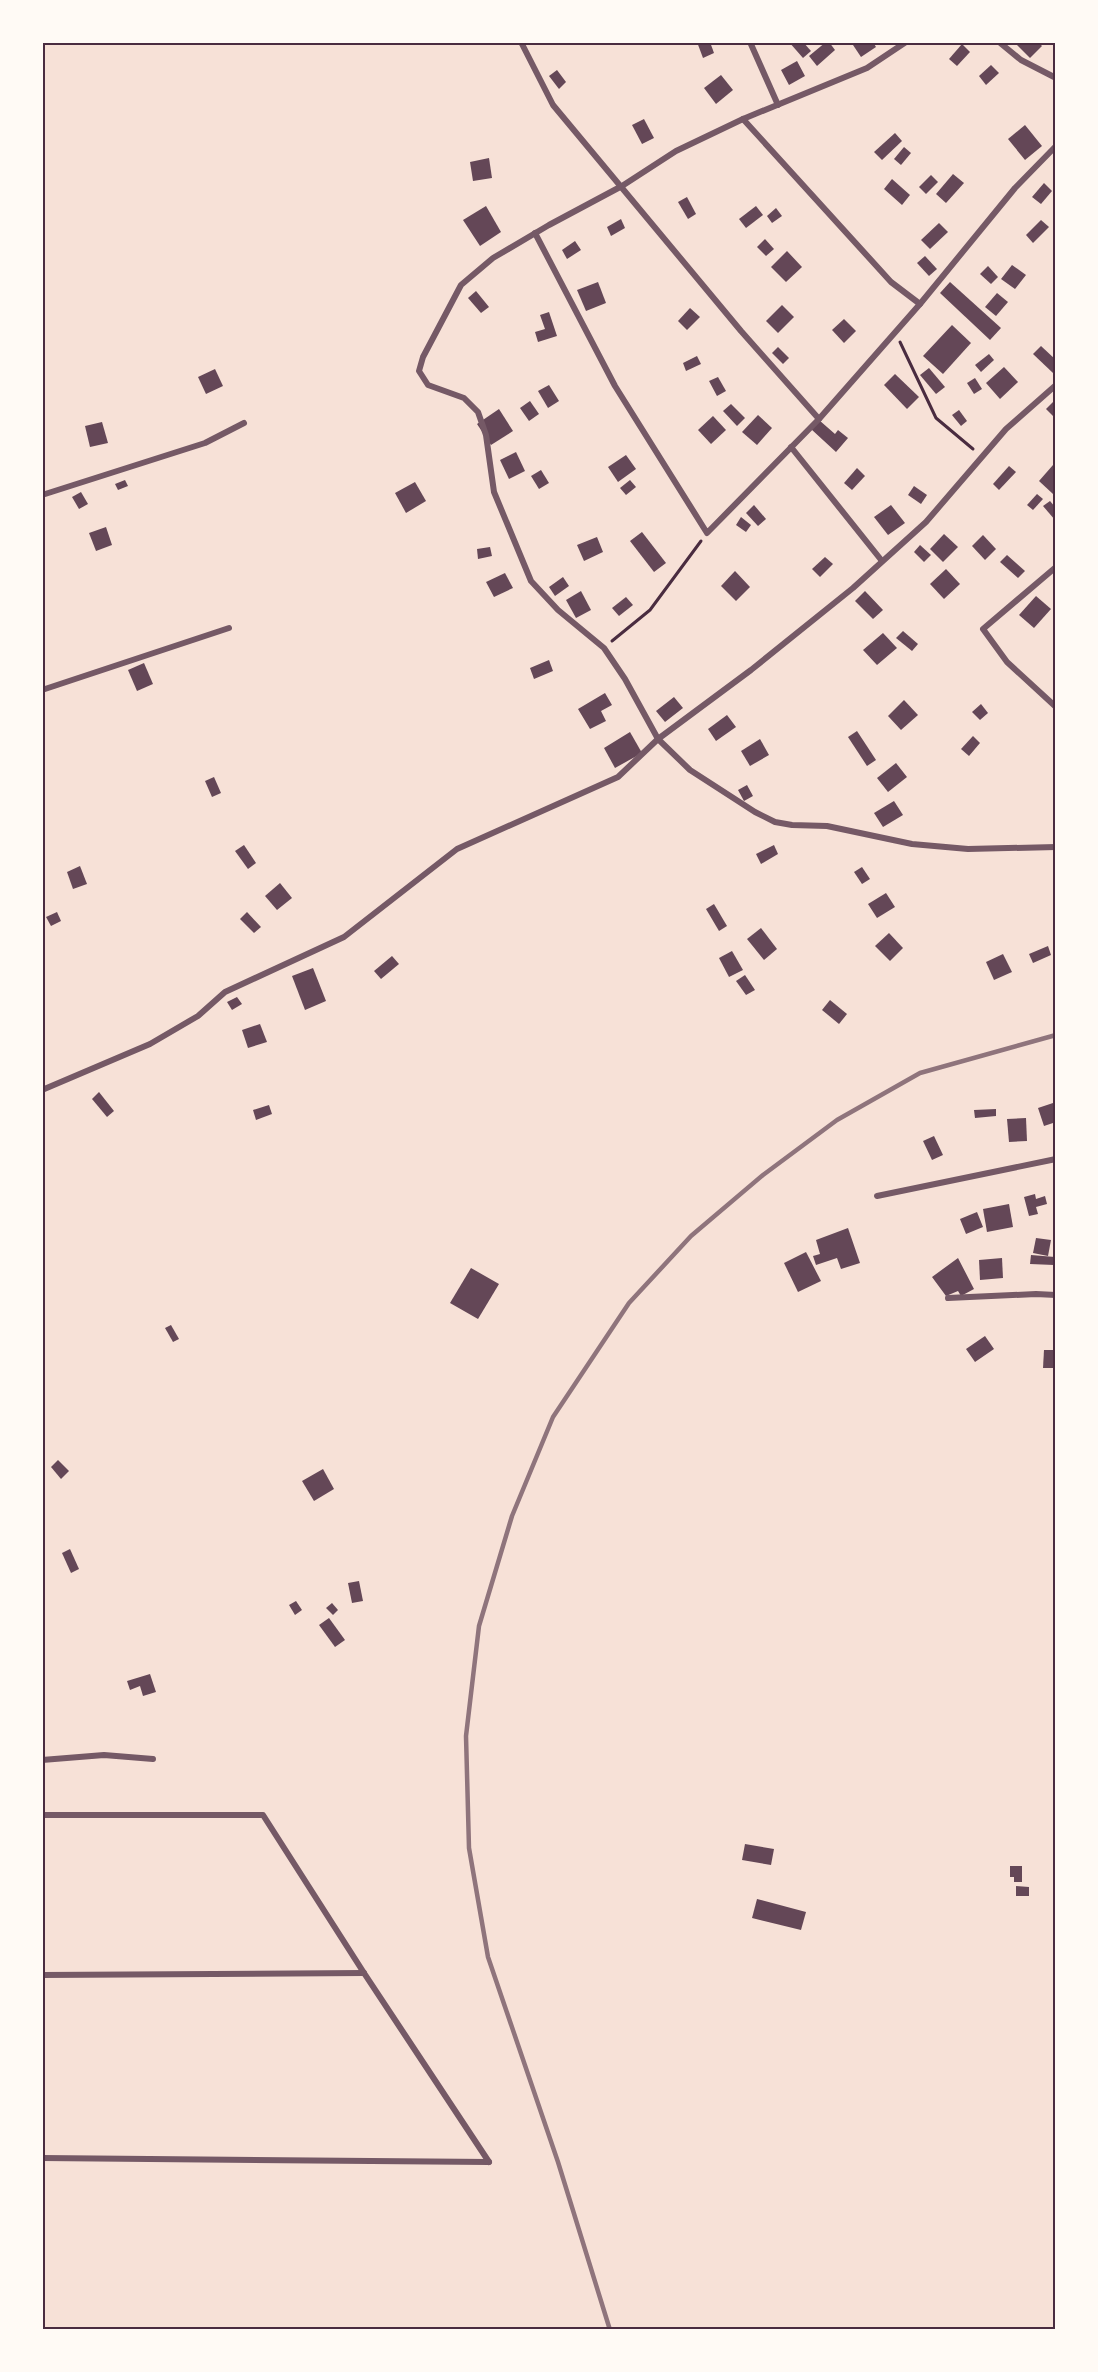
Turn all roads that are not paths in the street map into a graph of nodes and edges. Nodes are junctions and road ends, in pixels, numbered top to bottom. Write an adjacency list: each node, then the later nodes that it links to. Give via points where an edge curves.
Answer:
1 (520, 42): 9 (street, via 553,105)
2 (750, 42): 6 (street)
3 (906, 42): 6 (street, via 867,68)
4 (999, 42): 5 (street, via 1021,60)
5 (1056, 78)
6 (778, 105): 7 (street)
7 (743, 119): 9 (street, via 676,151); 11 (street, via 891,282)
8 (1056, 146): 11 (street, via 1015,189)
9 (622, 186): 10 (street); 13 (street)
10 (535, 233): 15 (street, via 615,387 707,533); 22 (street, via 493,258 461,285 419,371 428,385 464,398 478,412 486,435 494,492 531,580 558,610 604,648)
11 (920, 304): 13 (street)
12 (1056, 385): 17 (street, via 1006,429 926,522)
13 (819, 419): 15 (street)
14 (244, 423): 16 (street, via 205,443)
15 (791, 447): 17 (street)
16 (42, 495)
17 (882, 561): 22 (street, via 751,670)
18 (1056, 567): 21 (street, via 983,629 1007,662)
19 (229, 628): 20 (street)
20 (42, 690)
21 (1056, 708)
22 (658, 739): 23 (street, via 690,770 775,822 827,826 923,845 968,849); 24 (street, via 618,777 457,849 344,937 225,992 198,1016 150,1044)
23 (1056, 847)
24 (42, 1090)
25 (1056, 1159): 26 (street)
26 (877, 1196)
27 (1056, 1295): 28 (street)
28 (948, 1298)
29 (153, 1759): 30 (street, via 104,1755)
30 (42, 1760)
31 (42, 1815): 32 (street, via 263,1815)
32 (364, 1973): 33 (street); 34 (street, via 489,2162)
33 (42, 1975)
34 (42, 2158)

